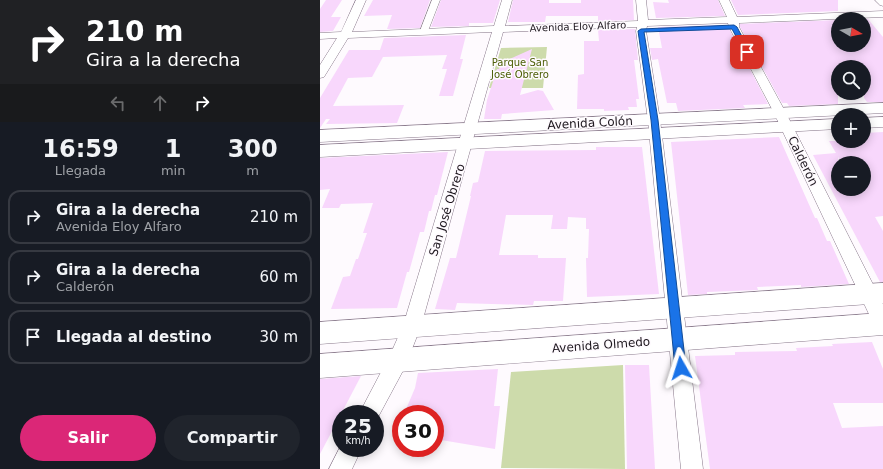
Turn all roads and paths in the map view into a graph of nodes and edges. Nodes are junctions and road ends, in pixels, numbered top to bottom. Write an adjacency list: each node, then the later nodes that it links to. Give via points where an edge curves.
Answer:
1 (361, 0): 17 (street)
2 (436, 0): 14 (street)
3 (508, 0): 15 (street, San José Obrero)
4 (640, 0): 13 (street)
5 (724, 0): 12 (street, Calderón)
6 (880, 0): 7 (street)
7 (883, 4)
8 (883, 14): 12 (street, Avenida Eloy Alfaro)
9 (871, 21): 10 (street)
10 (883, 21)
11 (831, 22): 12 (street, Avenida Eloy Alfaro)
12 (734, 23): 13 (street, Avenida Eloy Alfaro); 21 (street, Calderón)
13 (642, 27): 15 (street, Avenida Eloy Alfaro); 25 (street)
14 (424, 31): 15 (street, Avenida Eloy Alfaro); 17 (street, Avenida Eloy Alfaro)
15 (498, 33): 17 (street, Avenida Eloy Alfaro); 27 (street, San José Obrero)
16 (320, 36): 17 (street, Avenida Eloy Alfaro)
17 (342, 39): 18 (street, Avenida Eloy Alfaro); 19 (street)
18 (320, 45)
19 (320, 74)
20 (883, 108): 21 (street, Avenida Colón)
21 (783, 120): 23 (street, Avenida Colón); 25 (street, Avenida Colón); 29 (street, Calderón)
22 (883, 122): 24 (street)
23 (831, 123)
24 (871, 123)
25 (655, 127): 27 (street, Avenida Colón); 30 (street)
26 (320, 136): 27 (street, Avenida Colón)
27 (468, 136): 28 (street, Avenida Colón); 32 (street, San José Obrero)
28 (320, 151)
29 (876, 294): 30 (street); 31 (street, Calderón)
30 (675, 308): 32 (street); 34 (street)
31 (883, 323): 34 (street, Avenida Olmedo)
32 (412, 326): 33 (street); 35 (street, San José Obrero)
33 (320, 334)
34 (678, 339): 35 (street, Avenida Olmedo); 40 (street)
35 (398, 360): 36 (street, Avenida Olmedo); 37 (street, San José Obrero)
36 (320, 366)
37 (375, 405)
38 (346, 457): 39 (street)
39 (340, 469)
40 (692, 469)

